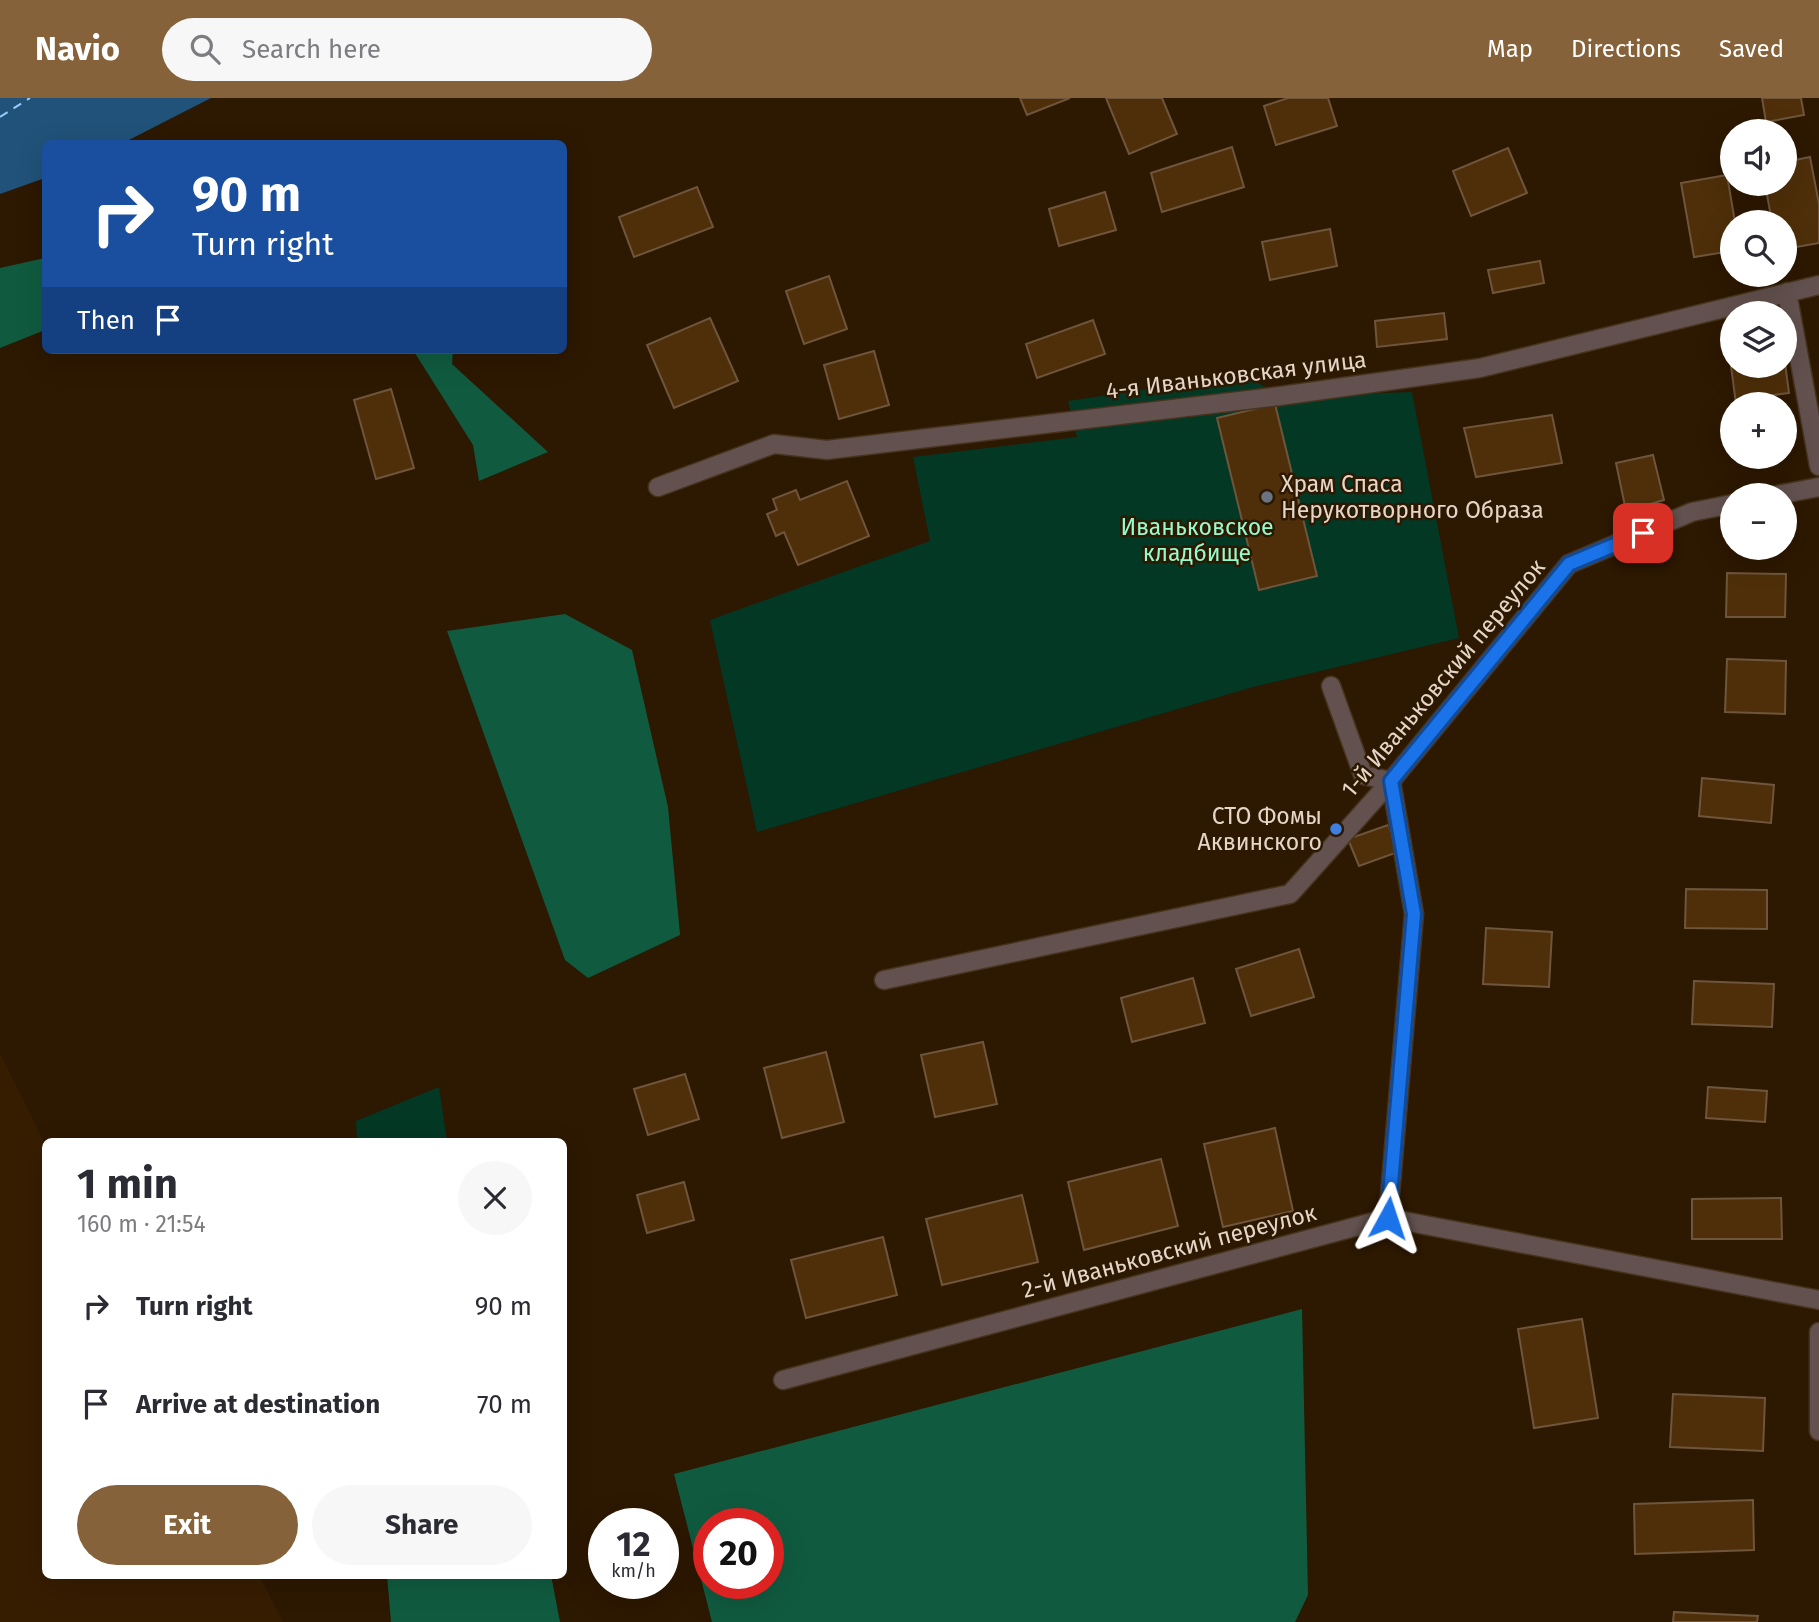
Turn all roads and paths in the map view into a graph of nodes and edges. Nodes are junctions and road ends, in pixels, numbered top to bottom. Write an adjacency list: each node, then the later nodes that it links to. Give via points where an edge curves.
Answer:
1 (1819, 285): 2 (street, 4-я Иваньковская улица)
2 (1787, 292): 3 (street); 4 (street, 4-я Иваньковская улица, via 1480,368 827,450 774,444)
3 (1819, 466)
4 (658, 487)
5 (1819, 487): 6 (street)
6 (1797, 491)
7 (1720, 506): 9 (street, 1-й Иваньковский переулок, via 1692,512 1569,564)
8 (1331, 686): 9 (street, via 1363,775)
9 (1391, 781): 10 (street, 1-й Иваньковский переулок, via 1290,894); 11 (street, via 1414,914)
10 (884, 980)
11 (1388, 1218): 12 (street, 2-й Иваньковский переулок); 14 (street, 2-й Иваньковский переулок)
12 (1819, 1300)
13 (1819, 1336): 15 (street)
14 (783, 1380)
15 (1819, 1431)

